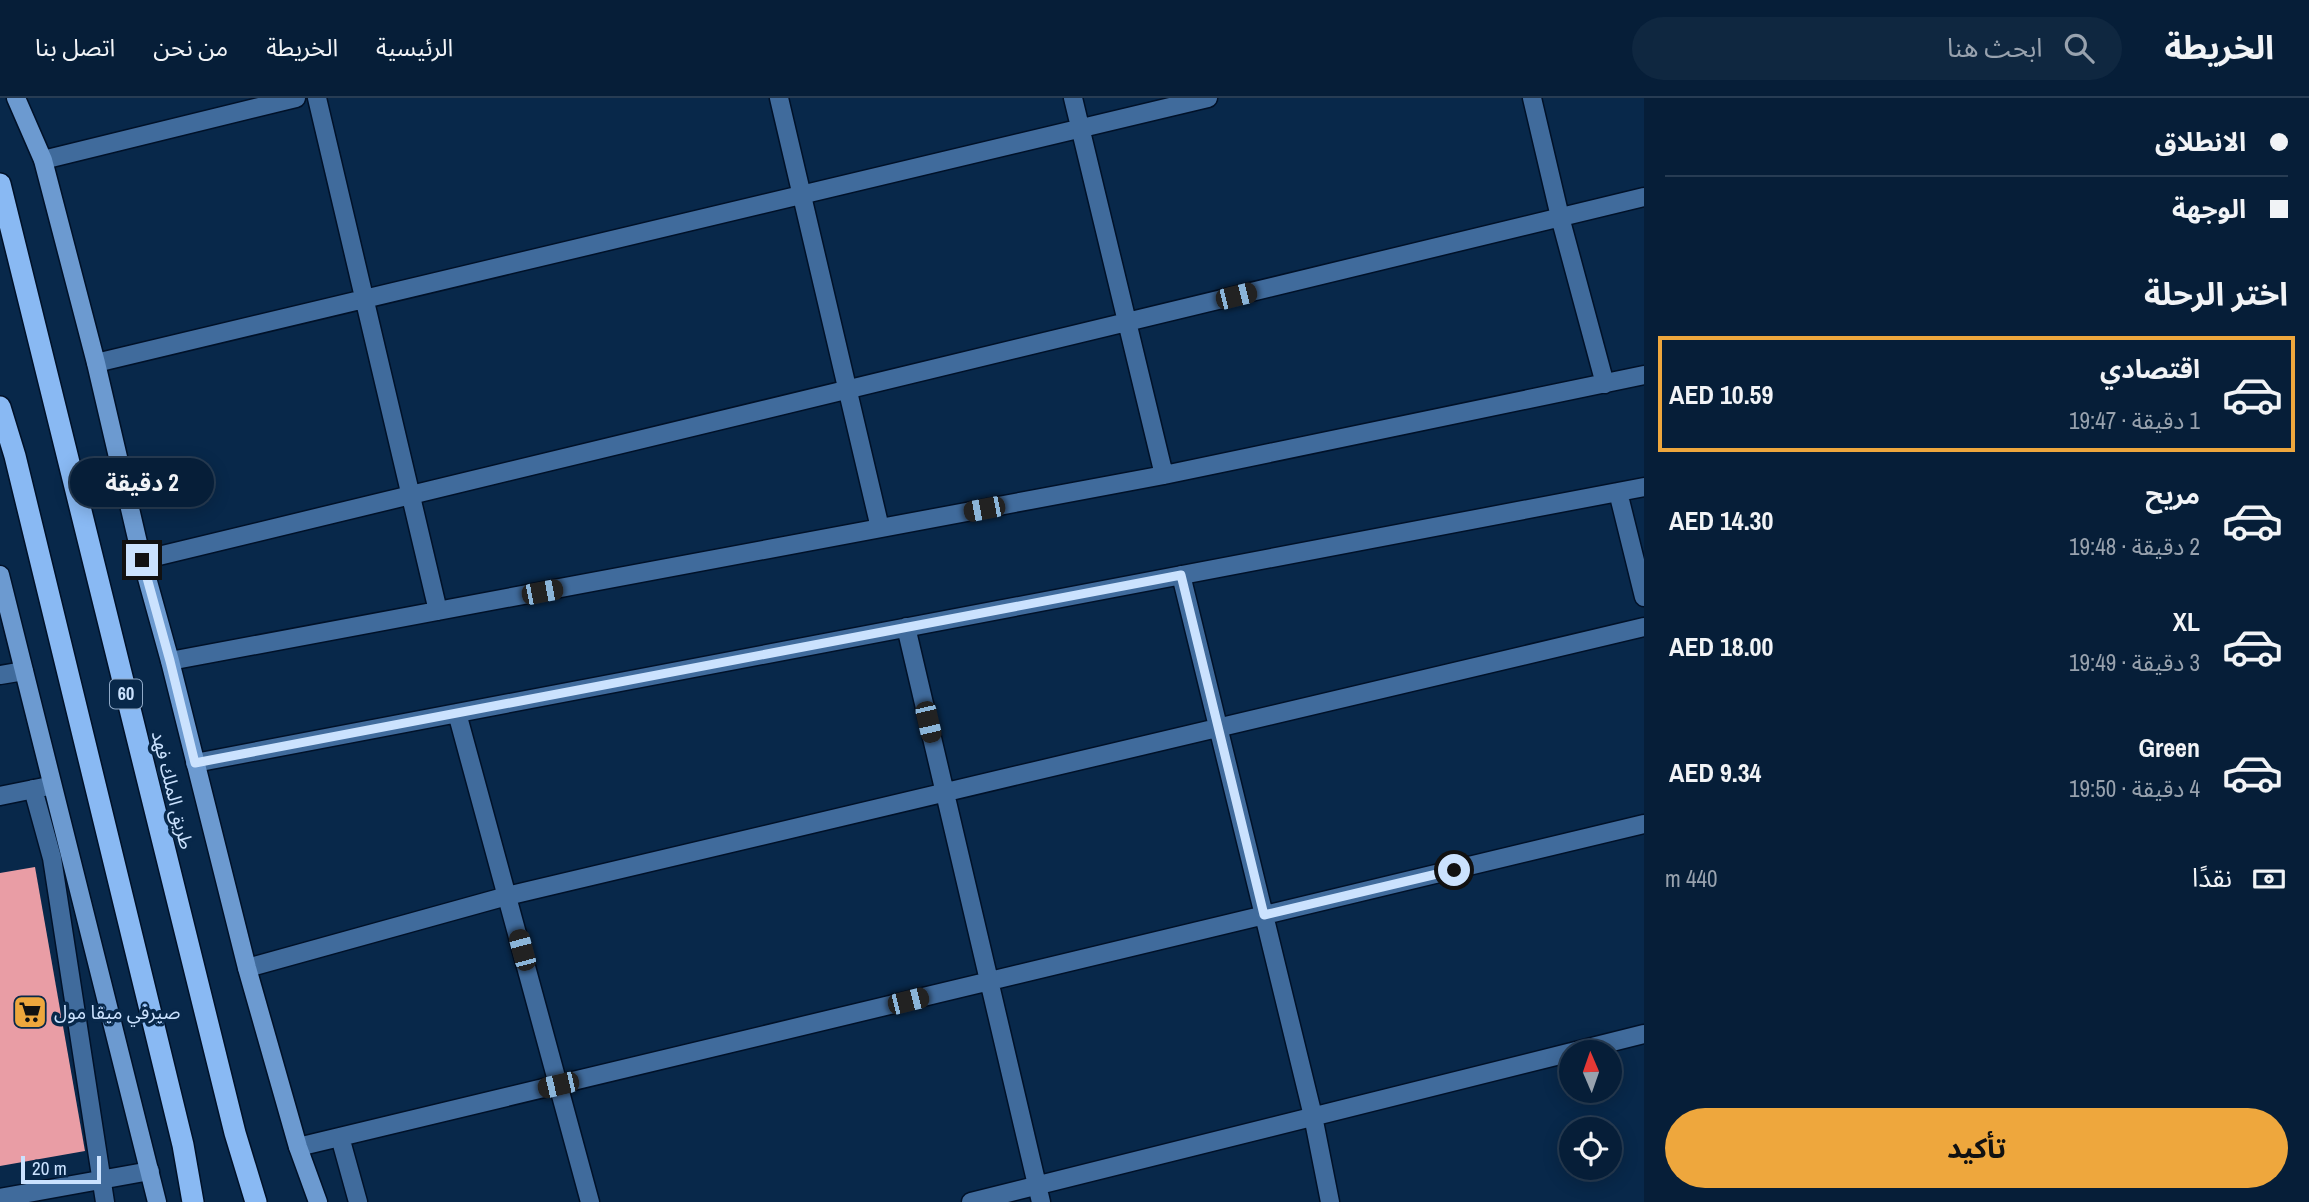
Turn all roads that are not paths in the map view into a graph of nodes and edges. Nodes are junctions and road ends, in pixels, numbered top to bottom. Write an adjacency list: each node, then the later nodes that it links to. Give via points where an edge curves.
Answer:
1 (16, 98): 9 (main road)
2 (296, 98): 9 (street)
3 (317, 98): 14 (street)
4 (779, 98): 11 (street)
5 (1073, 98): 8 (street)
6 (1208, 98): 8 (street)
7 (1532, 98): 13 (street)
8 (1080, 128): 11 (street); 15 (street)
9 (43, 160): 16 (main road)
10 (0, 184): 62 (highway, طريق الملك فهد / 60, via 235,1133)
11 (802, 194): 14 (street); 19 (street)
12 (1644, 197): 13 (street)
13 (1560, 217): 15 (street); 18 (street)
14 (365, 298): 16 (street); 24 (street)
15 (1127, 322): 19 (street); 21 (street)
16 (96, 363): 26 (main road)
17 (1644, 375): 18 (street)
18 (1605, 384): 21 (street)
19 (848, 390): 24 (street); 25 (street)
20 (0, 407): 61 (highway, via 176,1118)
21 (1164, 475): 25 (street)
22 (1644, 487): 23 (street)
23 (1618, 492): 28 (street); 29 (street)
24 (411, 496): 26 (street); 30 (street)
25 (880, 528): 30 (street)
26 (142, 560): 33 (main road)
27 (0, 575): 34 (main road)
28 (1181, 575): 31 (street); 37 (street)
29 (1644, 597)
30 (438, 611): 33 (street)
31 (906, 627): 36 (street); 41 (street)
32 (1644, 627): 37 (street)
33 (170, 661): 38 (main road)
34 (24, 671): 35 (street); 39 (main road)
35 (0, 675)
36 (457, 713): 38 (street); 44 (street)
37 (1218, 728): 41 (street); 45 (street)
38 (195, 763): 46 (main road)
39 (52, 785): 40 (street); 55 (main road)
40 (33, 789): 42 (street); 56 (street, via 52,858)
41 (945, 793): 44 (street); 47 (street)
42 (0, 796)
43 (1644, 824): 45 (street)
44 (507, 896): 46 (street); 51 (street)
45 (1264, 915): 47 (street); 52 (street)
46 (247, 968): 54 (main road)
47 (989, 981): 51 (street); 57 (street)
48 (1644, 1034): 49 (street)
49 (1620, 1040)
50 (1559, 1055): 52 (street)
51 (558, 1085): 53 (street); 65 (street)
52 (1313, 1116): 57 (street); 67 (street)
53 (340, 1137): 54 (street); 64 (street)
54 (298, 1147): 63 (main road)
55 (150, 1171): 56 (street); 60 (main road)
56 (101, 1178): 58 (street); 59 (street)
57 (1039, 1194): 66 (street)
58 (0, 1198)
59 (105, 1202)
60 (157, 1202)
61 (192, 1202)
62 (256, 1202)
63 (318, 1202)
64 (358, 1202)
65 (590, 1202)
66 (971, 1202)
67 (1330, 1202)

